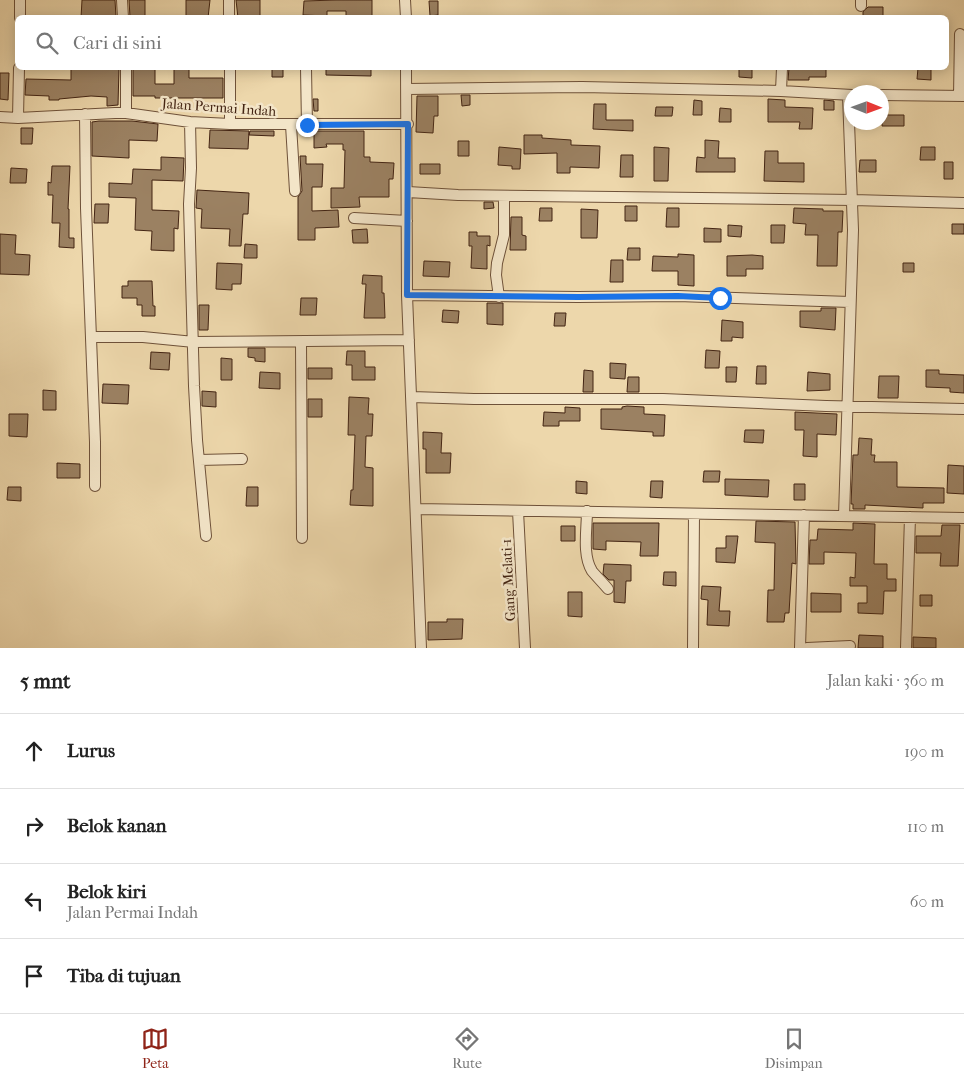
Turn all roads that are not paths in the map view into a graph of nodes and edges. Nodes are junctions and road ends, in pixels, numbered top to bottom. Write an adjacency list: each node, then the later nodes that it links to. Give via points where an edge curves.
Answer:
1 (20, 0): 5 (street)
2 (122, 0): 6 (street)
3 (229, 0): 7 (street)
4 (405, 0): 8 (street)
5 (20, 15)
6 (123, 15)
7 (229, 15)
8 (406, 15)
9 (960, 34): 20 (street)
10 (19, 70): 24 (street)
11 (126, 70): 21 (street)
12 (230, 70): 26 (street)
13 (306, 70): 29 (street)
14 (406, 70): 16 (street)
15 (782, 70): 17 (street)
16 (407, 89): 17 (street, via 582,87); 27 (street)
17 (781, 91): 18 (street)
18 (844, 95)
19 (889, 95): 20 (street)
20 (961, 96)
21 (126, 113): 22 (street, Jalan Permai Indah); 25 (street, Jalan Permai Indah)
22 (85, 114): 24 (street, Jalan Permai Indah); 41 (street)
23 (0, 117): 24 (street, Jalan Permai Indah)
24 (18, 118)
25 (190, 122): 26 (street, Jalan Permai Indah); 43 (street)
26 (230, 124): 28 (street, Jalan Permai Indah)
27 (408, 124): 29 (street, Jalan Permai Indah); 32 (street)
28 (291, 125): 29 (street, Jalan Permai Indah); 31 (street)
29 (307, 125)
30 (851, 130): 34 (street)
31 (295, 191)
32 (408, 192): 33 (street); 37 (street)
33 (504, 196): 34 (street); 39 (street, via 504,235 496,263)
34 (853, 200): 35 (street); 40 (street)
35 (964, 203)
36 (354, 218): 37 (street)
37 (406, 221): 38 (street)
38 (407, 295): 39 (street); 42 (street)
39 (499, 297): 40 (street, via 678,296)
40 (850, 302): 46 (street)
41 (92, 337): 43 (street); 50 (street)
42 (410, 340): 44 (street); 45 (street)
43 (194, 342): 44 (street); 48 (street)
44 (300, 342): 60 (street)
45 (412, 397): 46 (street, via 663,399); 51 (street)
46 (847, 406): 47 (street); 56 (street)
47 (964, 409)
48 (199, 460): 49 (street); 59 (street)
49 (242, 460)
50 (95, 486)
51 (416, 509): 52 (street); 63 (street)
52 (518, 511): 53 (street); 64 (street, Gang Melati-1)
53 (587, 512): 54 (street); 61 (street, via 589,563)
54 (694, 514): 55 (street); 65 (street)
55 (804, 515): 56 (street); 66 (street)
56 (844, 516): 57 (street)
57 (910, 517): 58 (street); 68 (street)
58 (964, 518)
59 (206, 536)
60 (302, 538)
61 (608, 589)
62 (850, 646): 67 (street)
63 (420, 648)
64 (525, 648)
65 (693, 648)
66 (800, 648)
67 (807, 648)
68 (906, 648)

